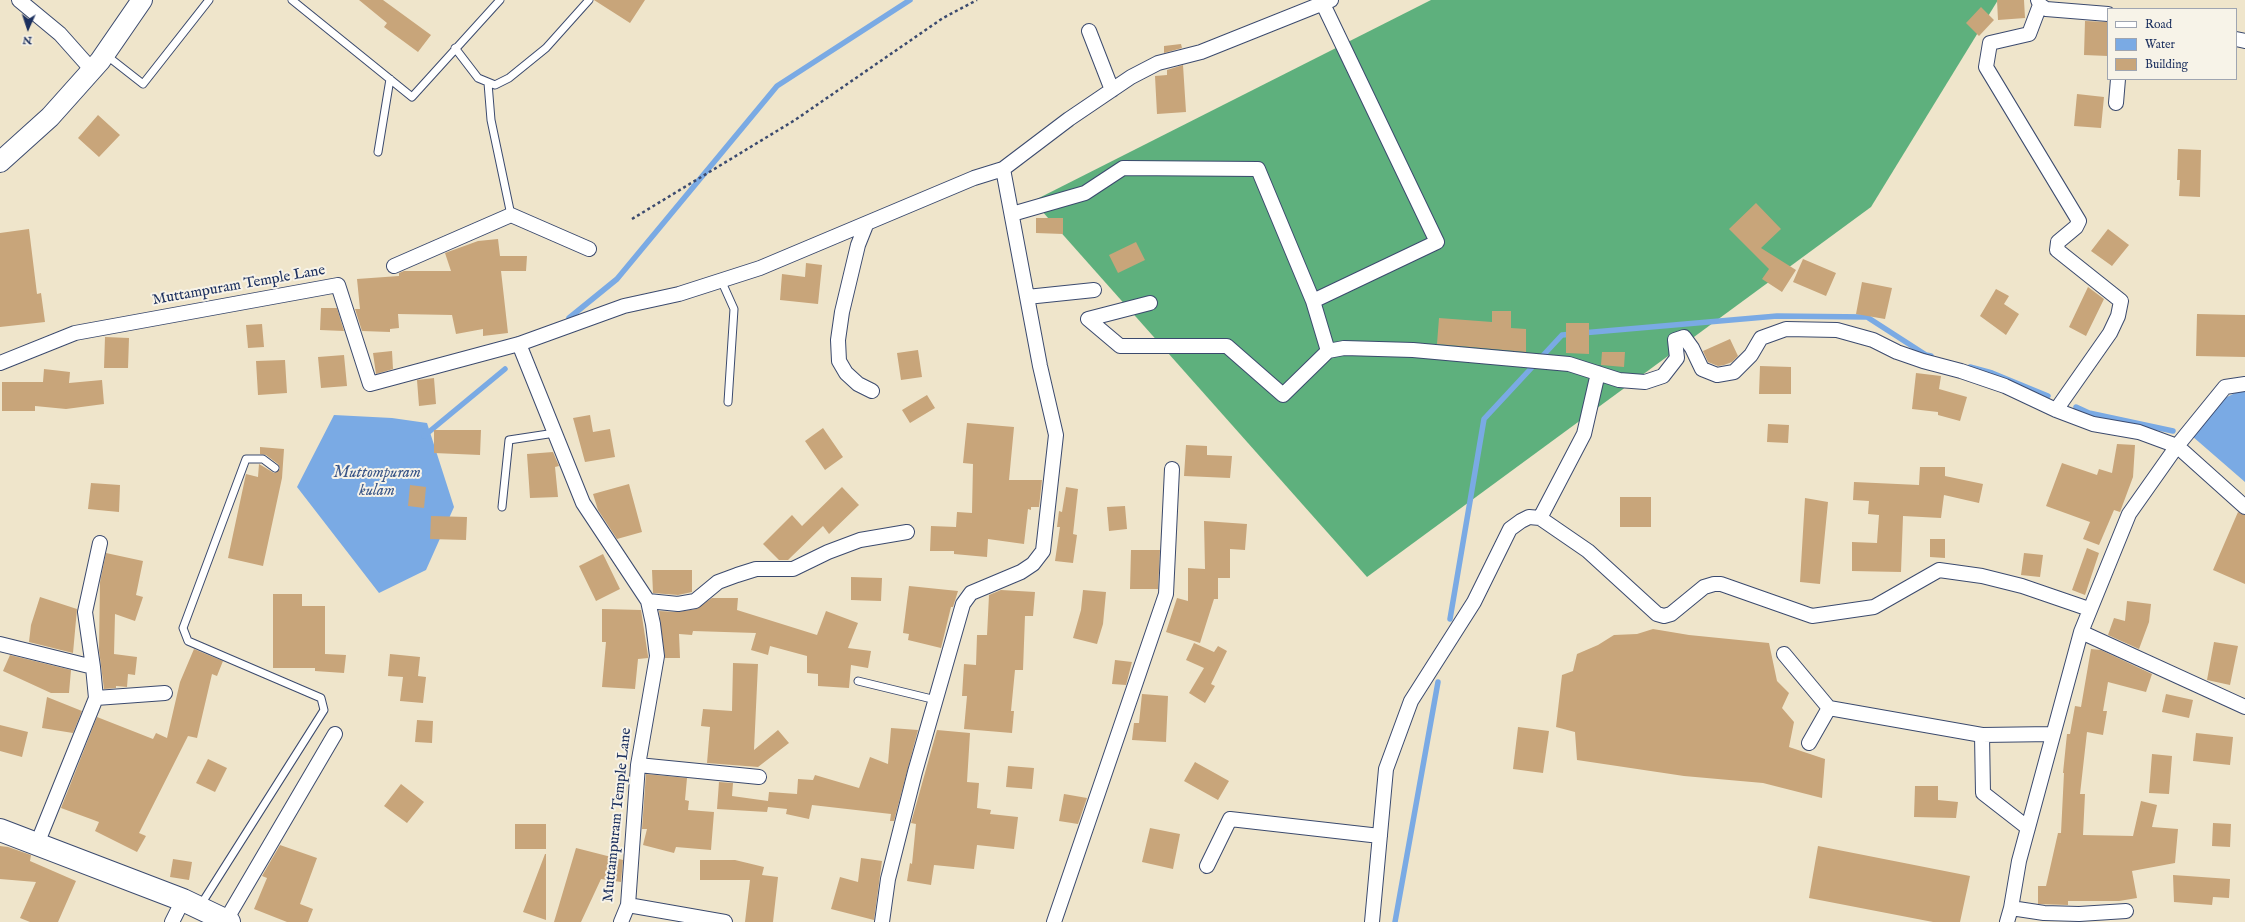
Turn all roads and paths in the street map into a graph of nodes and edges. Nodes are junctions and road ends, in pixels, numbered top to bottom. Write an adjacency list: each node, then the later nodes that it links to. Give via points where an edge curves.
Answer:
1 (19, 0): 14 (street, via 60,34)
2 (142, 0): 13 (main road)
3 (210, 0): 13 (lane, via 143,84)
4 (292, 0): 15 (lane)
5 (500, 0): 12 (lane)
6 (589, 0): 17 (lane, via 546,48 509,78 495,85)
7 (977, 0): 25 (path, via 943,18 795,120)
8 (2039, 2): 10 (street, via 2046,9); 41 (street, via 2029,34 1990,43 1986,67 2079,221 2076,227 2058,242 2057,250 2121,301 2118,316 2110,333)
9 (1320, 3): 18 (street, via 1201,52 1158,63); 32 (street, via 1437,242)
10 (2107, 14)
11 (1089, 31): 18 (street)
12 (455, 48): 15 (lane, via 412,97); 17 (lane, via 478,78)
13 (104, 54): 14 (main road)
14 (92, 70): 21 (main road, via 50,116)
15 (390, 79): 20 (lane)
16 (2118, 80): 19 (street)
17 (488, 83): 24 (lane, via 491,120)
18 (1112, 90): 22 (street)
19 (2116, 103)
20 (378, 152)
21 (0, 162)
22 (1003, 169): 23 (street); 26 (street, via 974,178)
23 (1012, 214): 31 (street); 32 (street, via 1085,193 1123,168 1258,169)
24 (511, 215): 27 (street); 28 (street)
25 (632, 219)
26 (866, 225): 29 (street, via 767,265); 39 (street, via 858,245 842,312 839,361 846,373 858,384)
27 (589, 249)
28 (394, 266)
29 (721, 280): 34 (street, via 679,294 624,306); 40 (lane, via 734,309)
30 (1094, 290): 31 (street)
31 (1027, 297): 60 (street, via 1056,435 1043,551 1033,564 1022,572 972,593 963,604)
32 (1313, 301): 35 (street)
33 (1150, 303): 35 (street, via 1088,319 1120,346 1227,346 1283,395)
34 (519, 344): 36 (street, Muttampuram Temple Lane, via 370,384 338,285 75,333); 42 (street, Muttampuram Temple Lane)
35 (1328, 351): 37 (street, via 1344,348 1413,350 1569,364)
36 (0, 363)
37 (1598, 373): 41 (street, via 1619,380 1645,382 1663,376 1677,358 1675,340 1684,337 1702,369 1717,375 1734,372 1752,355 1761,338 1786,329 1836,330 1873,340 1897,352 2004,386); 48 (street, via 1584,434)
38 (2245, 384): 43 (street, via 2225,388)
39 (872, 391)
40 (728, 402)
41 (2056, 410): 43 (street, via 2093,424 2139,432)
42 (555, 433): 46 (lane, via 509,440); 51 (street, Muttampuram Temple Lane, via 583,503)
43 (2177, 446): 47 (street); 52 (street, via 2130,514)
44 (275, 468): 74 (lane, via 263,459 246,458 183,628 188,641 321,698 324,710)
45 (1172, 469): 83 (street, via 1166,594)
46 (502, 507)
47 (2245, 507)
48 (1540, 518): 52 (street, via 1588,551 1657,614 1664,616 1671,614 1704,587 1714,584 1721,584 1812,616 1874,607 1939,570 1982,576 2022,586); 71 (street, via 1530,517 1510,529 1474,602 1411,701 1386,769)
49 (907, 532): 51 (street, via 860,540 793,569 756,569 737,575 718,582 695,601 678,604)
50 (100, 543): 56 (street, via 85,612)
51 (648, 601): 67 (street, Muttampuram Temple Lane, via 657,656)
52 (2089, 609): 53 (street)
53 (2081, 632): 61 (street); 64 (street)
54 (0, 644): 56 (street)
55 (1784, 654): 62 (street)
56 (93, 666): 59 (street)
57 (858, 681): 60 (lane)
58 (164, 693): 59 (street)
59 (96, 698): 72 (street)
60 (936, 700): 82 (street, via 892,864)
61 (2245, 707)
62 (1829, 708): 65 (street); 66 (street)
63 (335, 734): 78 (street)
64 (2053, 734): 65 (street); 69 (street)
65 (1982, 735): 69 (street, via 1983,793)
66 (1809, 743)
67 (638, 765): 68 (street); 75 (street, Muttampuram Temple Lane)
68 (759, 777)
69 (2028, 828): 76 (street)
70 (0, 830): 72 (main road)
71 (1380, 836): 73 (street, via 1230,819); 84 (street)
72 (37, 844): 74 (main road)
73 (1207, 866)
74 (191, 904): 78 (main road); 79 (street)
75 (628, 905): 80 (street, Muttampuram Temple Lane); 81 (street)
76 (2011, 908): 77 (street, via 2044,914); 85 (street)
77 (2126, 911)
78 (228, 921)
79 (172, 922)
80 (621, 922)
81 (725, 922)
82 (882, 922)
83 (1054, 922)
84 (1372, 922)
85 (2007, 922)

